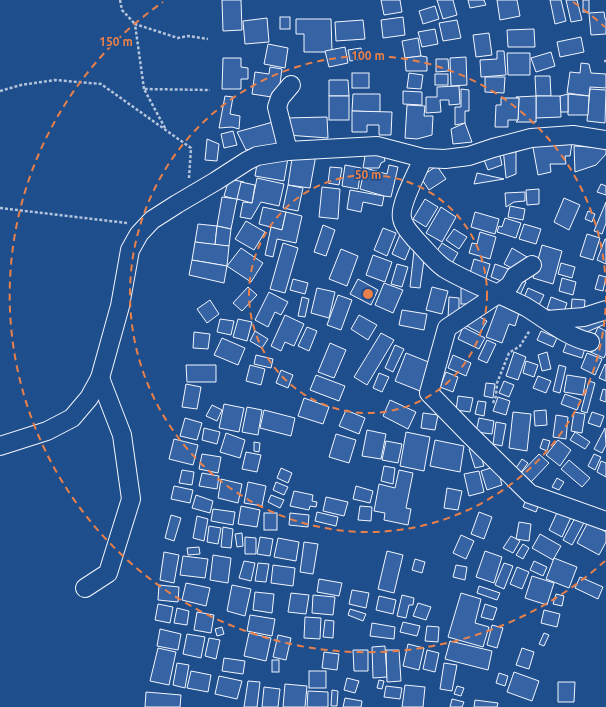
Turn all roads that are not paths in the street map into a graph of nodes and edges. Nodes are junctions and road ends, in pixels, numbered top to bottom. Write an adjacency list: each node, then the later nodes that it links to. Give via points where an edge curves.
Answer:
1 (291, 85): 3 (street, via 280,98 277,107)
2 (606, 140): 4 (street, via 573,135 531,138 469,156)
3 (288, 151): 4 (street, via 377,146); 10 (street, via 252,158 152,220 139,234 130,250 120,306)
4 (423, 158): 6 (street, via 403,205 401,216 404,224 443,267)
5 (532, 265): 6 (street, via 515,276 510,285)
6 (498, 294): 8 (street); 12 (street, via 447,328 429,393 530,494)
7 (606, 310): 8 (street, via 584,317)
8 (547, 320): 9 (street, via 575,337)
9 (590, 342)
10 (100, 378): 11 (street, via 89,398 72,418 47,431); 13 (street, via 122,435 130,499 108,573)
11 (0, 446)
12 (606, 521)
13 (85, 588)

